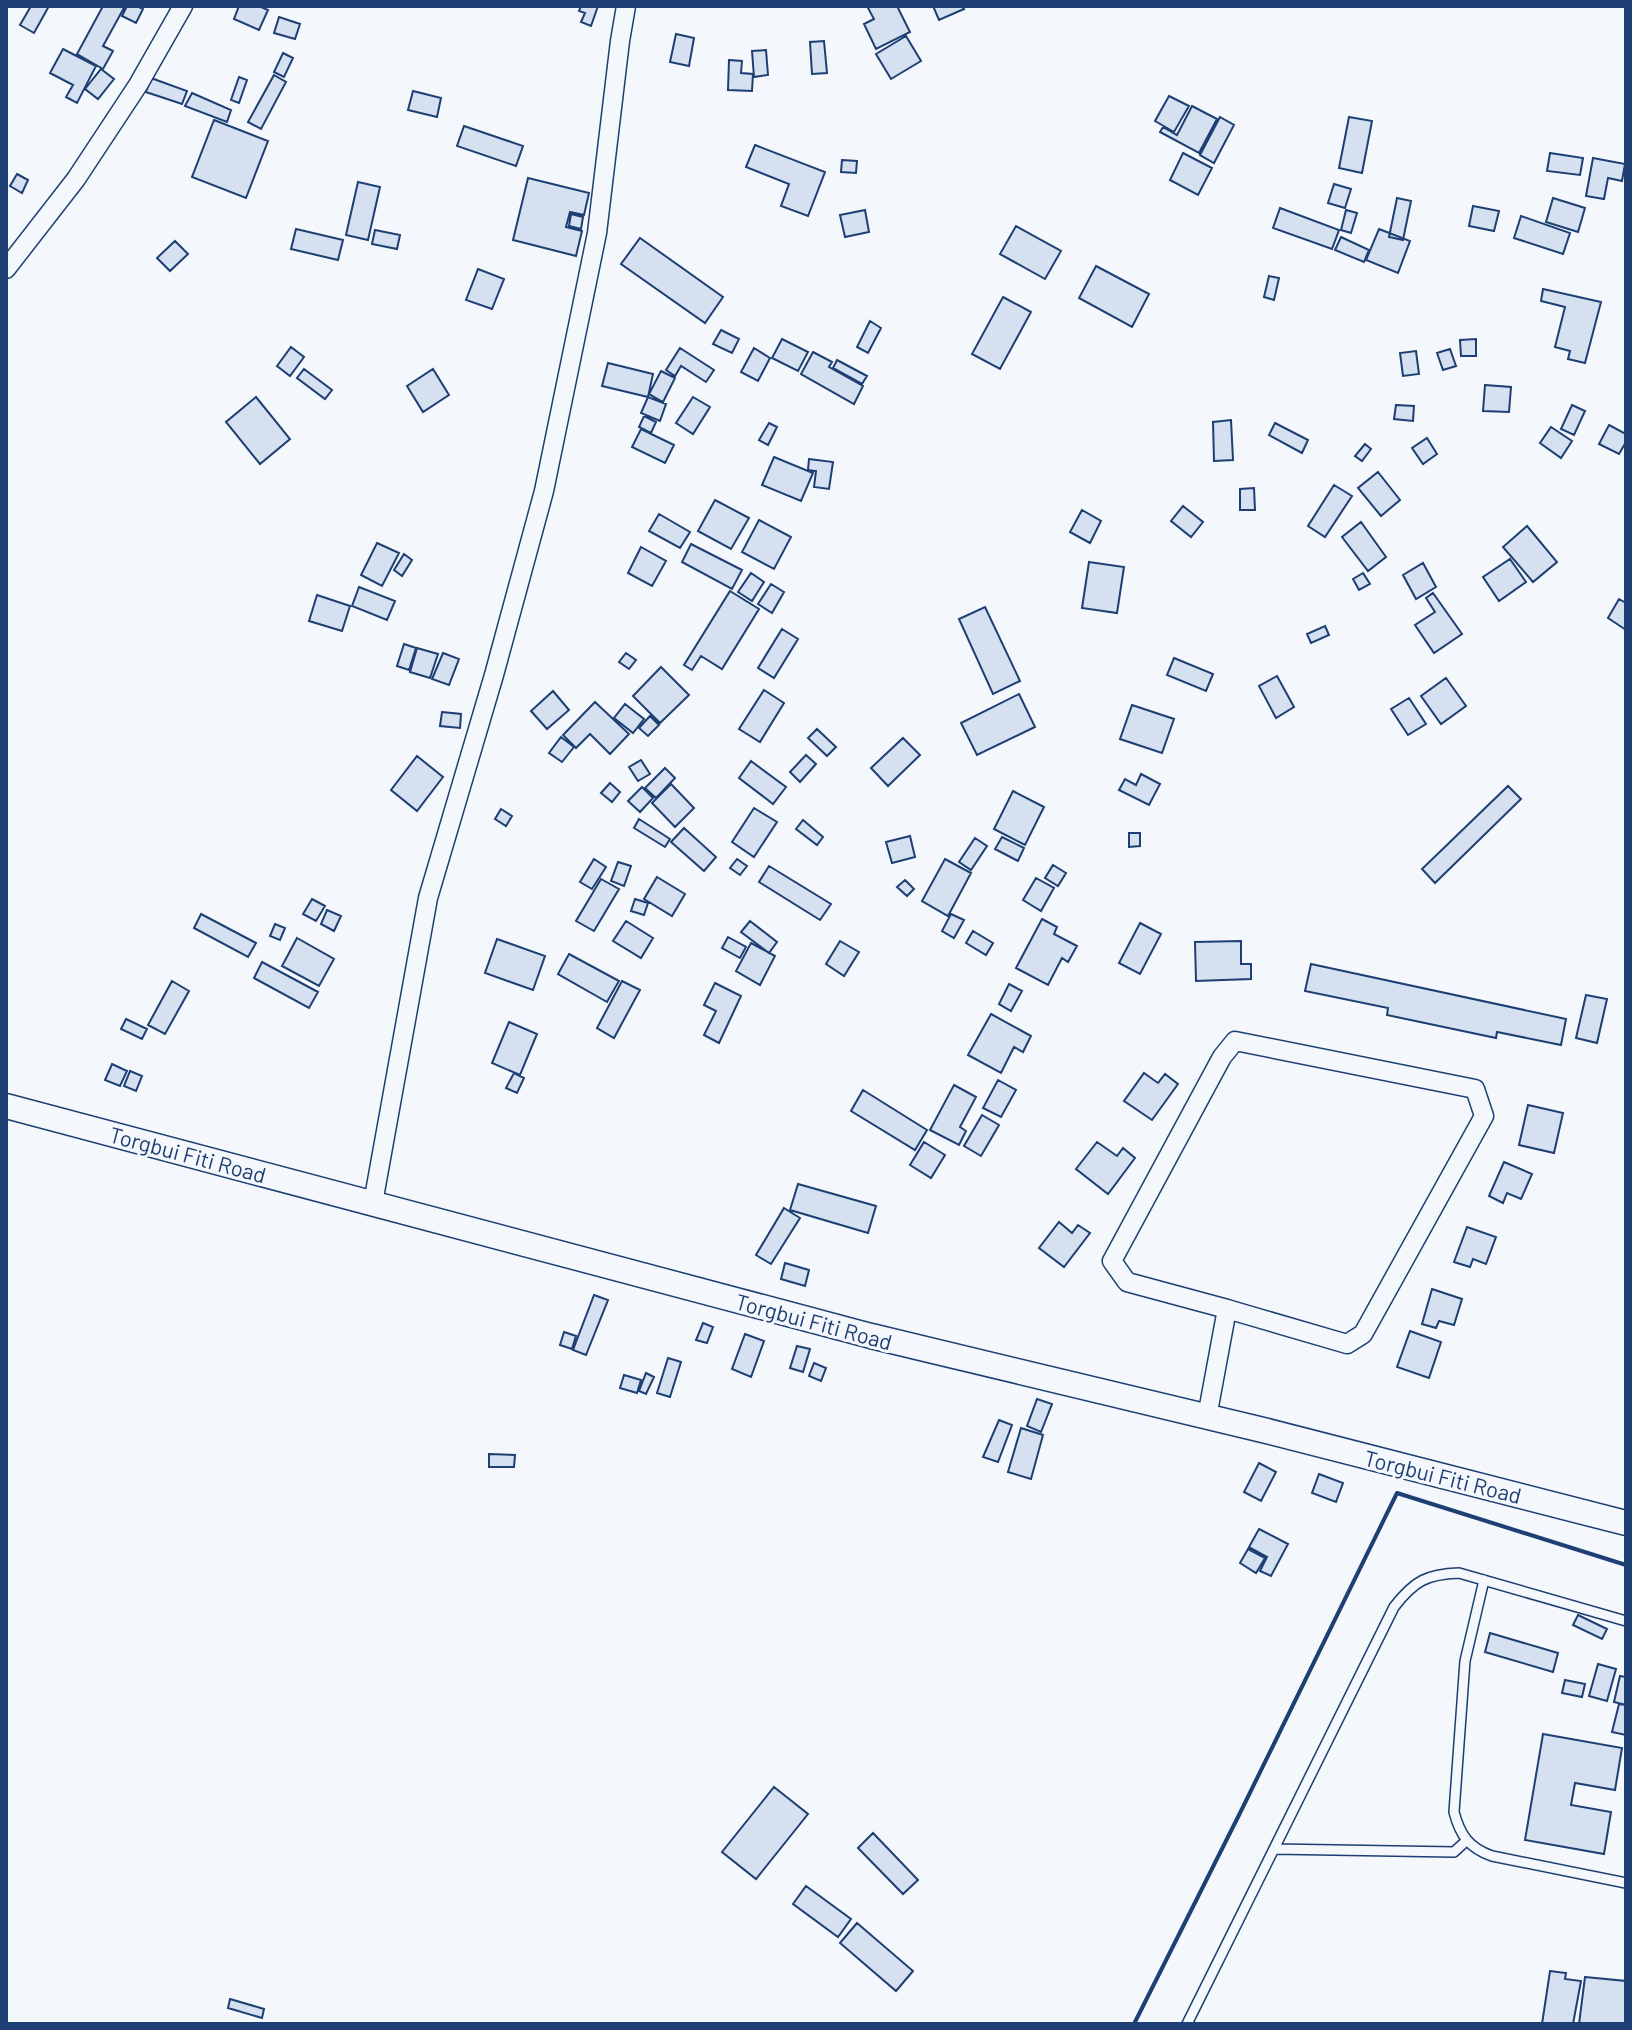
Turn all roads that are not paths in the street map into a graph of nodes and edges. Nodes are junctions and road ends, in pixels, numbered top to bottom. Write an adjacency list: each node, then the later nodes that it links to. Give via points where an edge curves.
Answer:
1 (183, 6): 3 (street, via 76,179)
2 (626, 6): 5 (street, via 597,233 544,491 428,898)
3 (6, 269)
4 (6, 1106): 5 (street, Torgbui Fiti Road)
5 (373, 1203): 7 (street, Torgbui Fiti Road, via 871,1336)
6 (1227, 1309): 6 (street, via 1127,1282 1112,1261 1235,1041 1475,1089 1484,1116 1363,1334 1347,1344); 7 (street)
7 (1207, 1417): 8 (street, Torgbui Fiti Road)
8 (1626, 1523)
9 (1484, 1580): 10 (lane); 11 (lane, via 1465,1661 1454,1812); 12 (lane, via 1440,1573 1422,1580 1394,1607)
10 (1626, 1621)
11 (1466, 1841): 12 (lane, via 1454,1852); 13 (lane, via 1492,1856)
12 (1274, 1849): 14 (lane)
13 (1626, 1883)
14 (1187, 2024)

